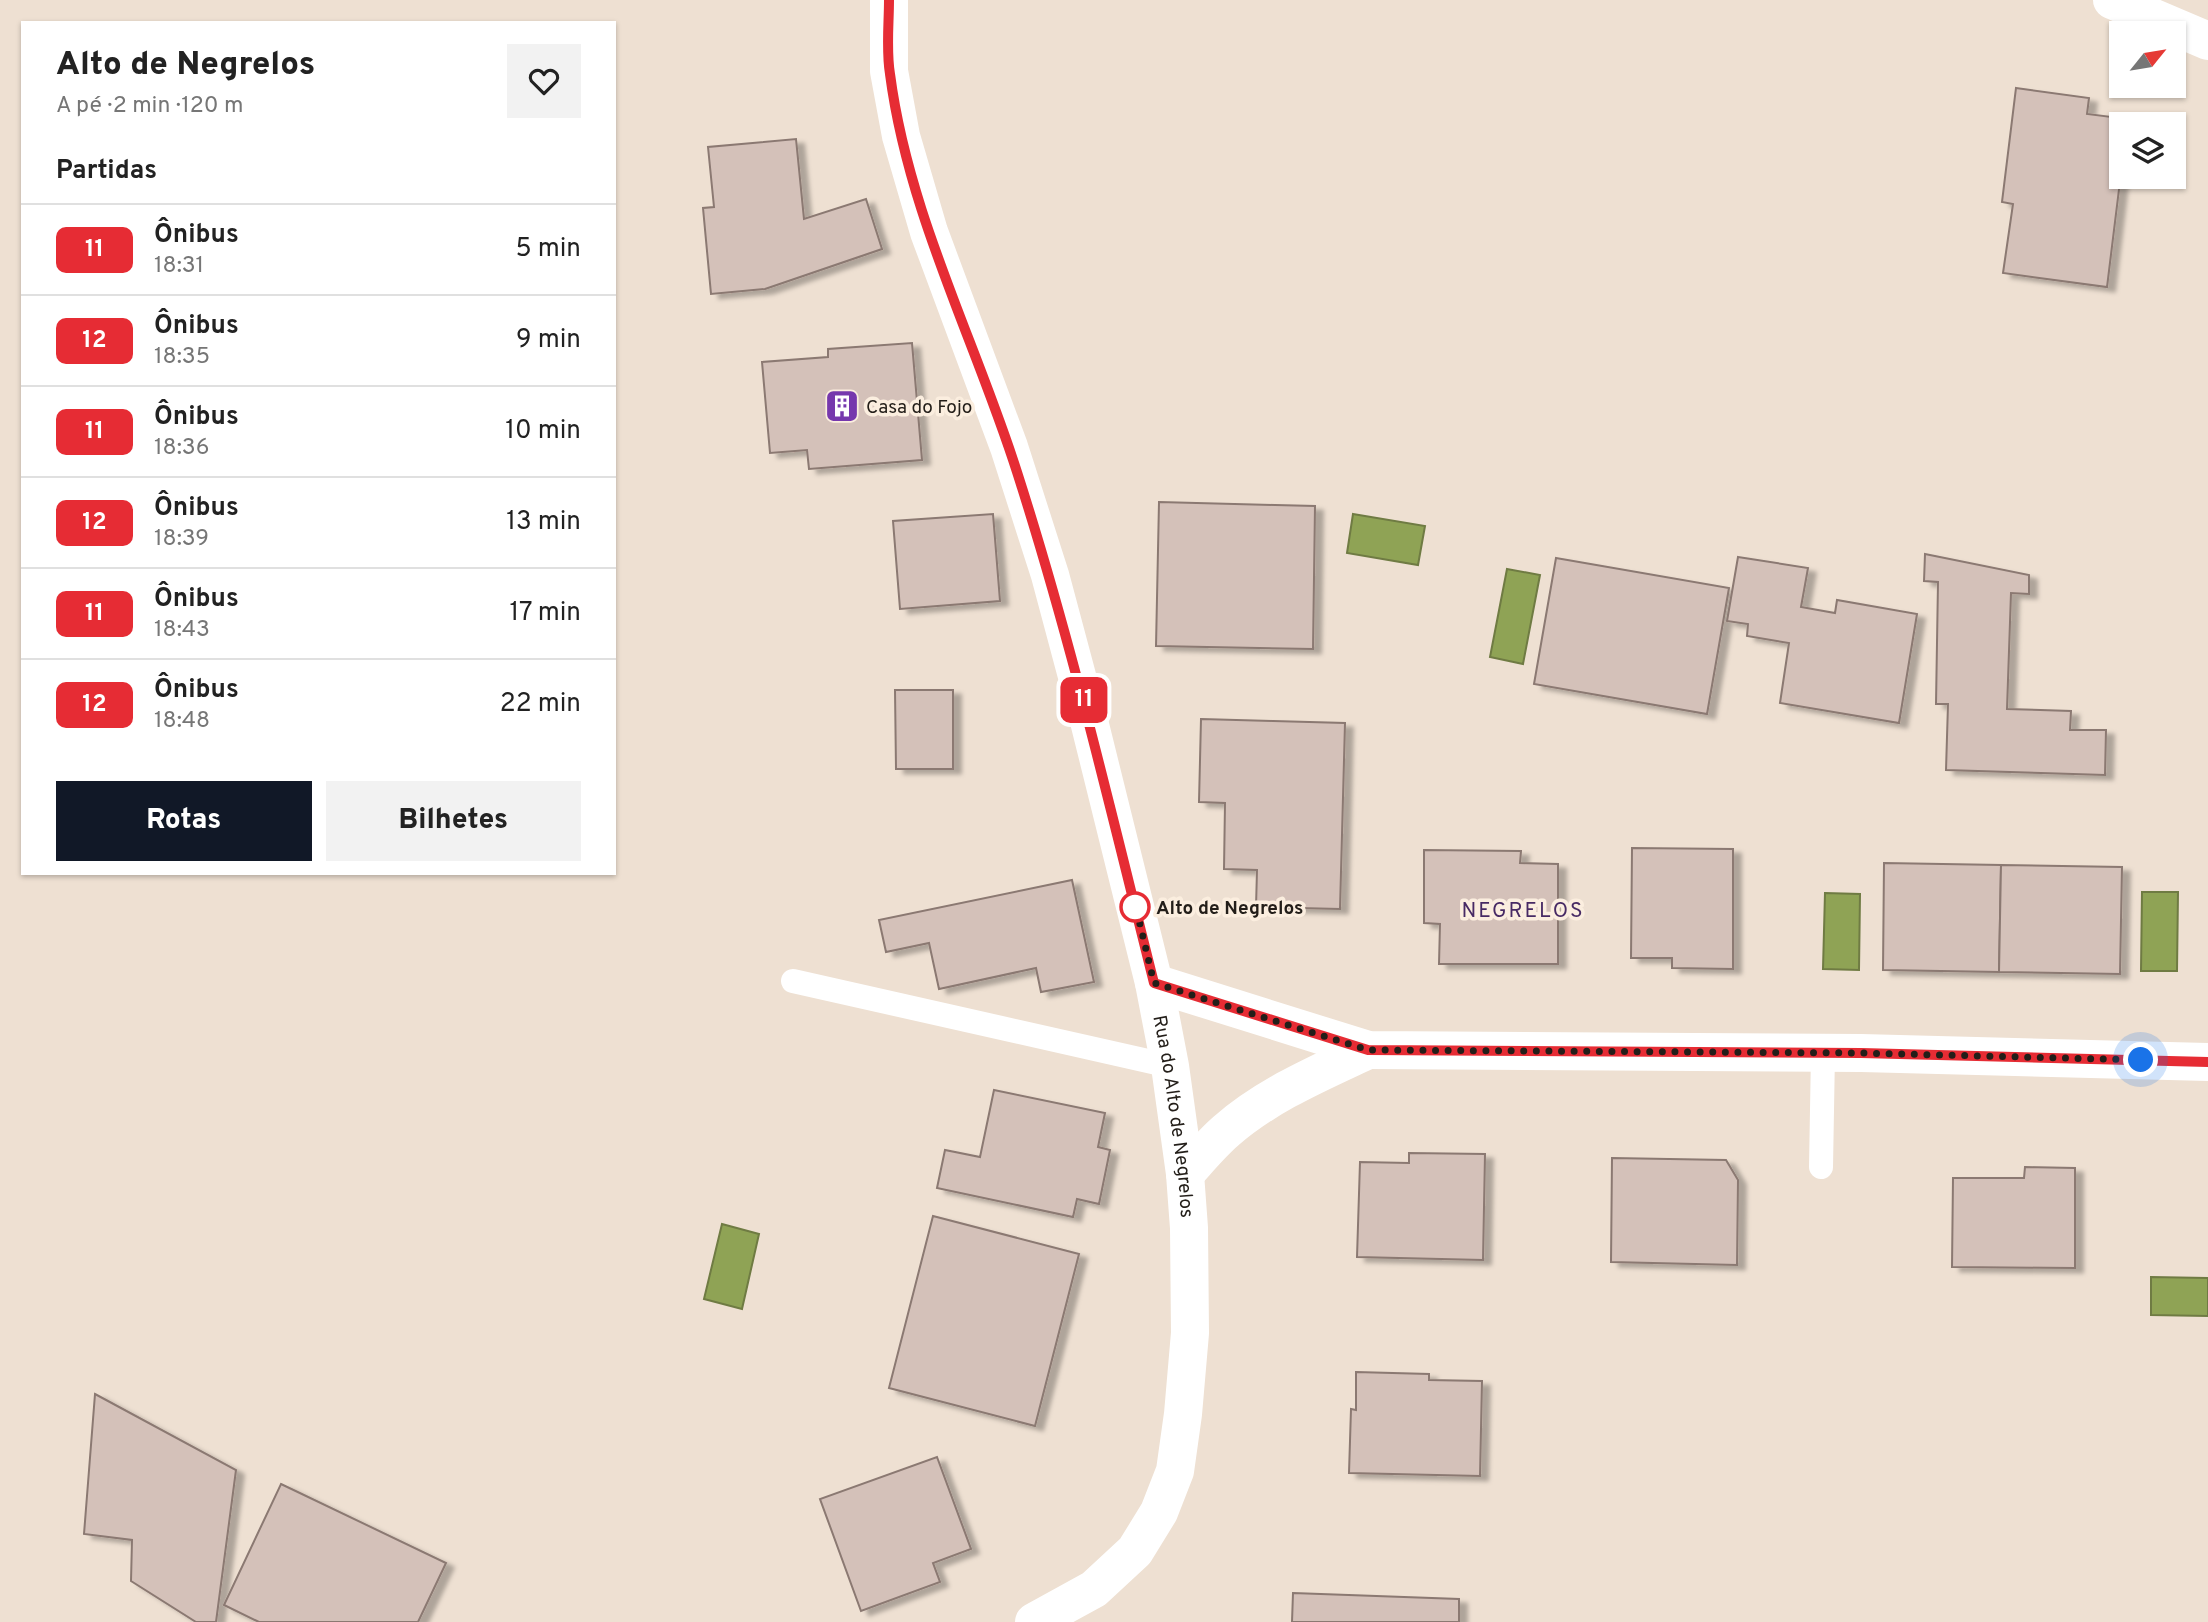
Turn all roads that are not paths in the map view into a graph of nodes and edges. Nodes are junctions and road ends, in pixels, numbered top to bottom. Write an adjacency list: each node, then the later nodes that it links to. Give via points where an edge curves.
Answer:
1 (889, 0): 5 (street, Rua do Alto de Negrelos, via 889,71 901,136 929,232 995,407 1050,575)
2 (2112, 0): 3 (street)
3 (2208, 41)
4 (793, 981): 9 (lane)
5 (1154, 983): 6 (street); 9 (street, Rua do Alto de Negrelos)
6 (1368, 1050): 7 (street); 11 (street, via 1250,1112)
7 (1823, 1053): 8 (street); 10 (lane)
8 (2208, 1062)
9 (1170, 1066): 11 (street, Rua do Alto de Negrelos)
10 (1821, 1167)
11 (1185, 1174): 12 (street, Rua do Alto de Negrelos, via 1190,1333 1175,1471 1135,1550 1094,1588)
12 (1034, 1622)

